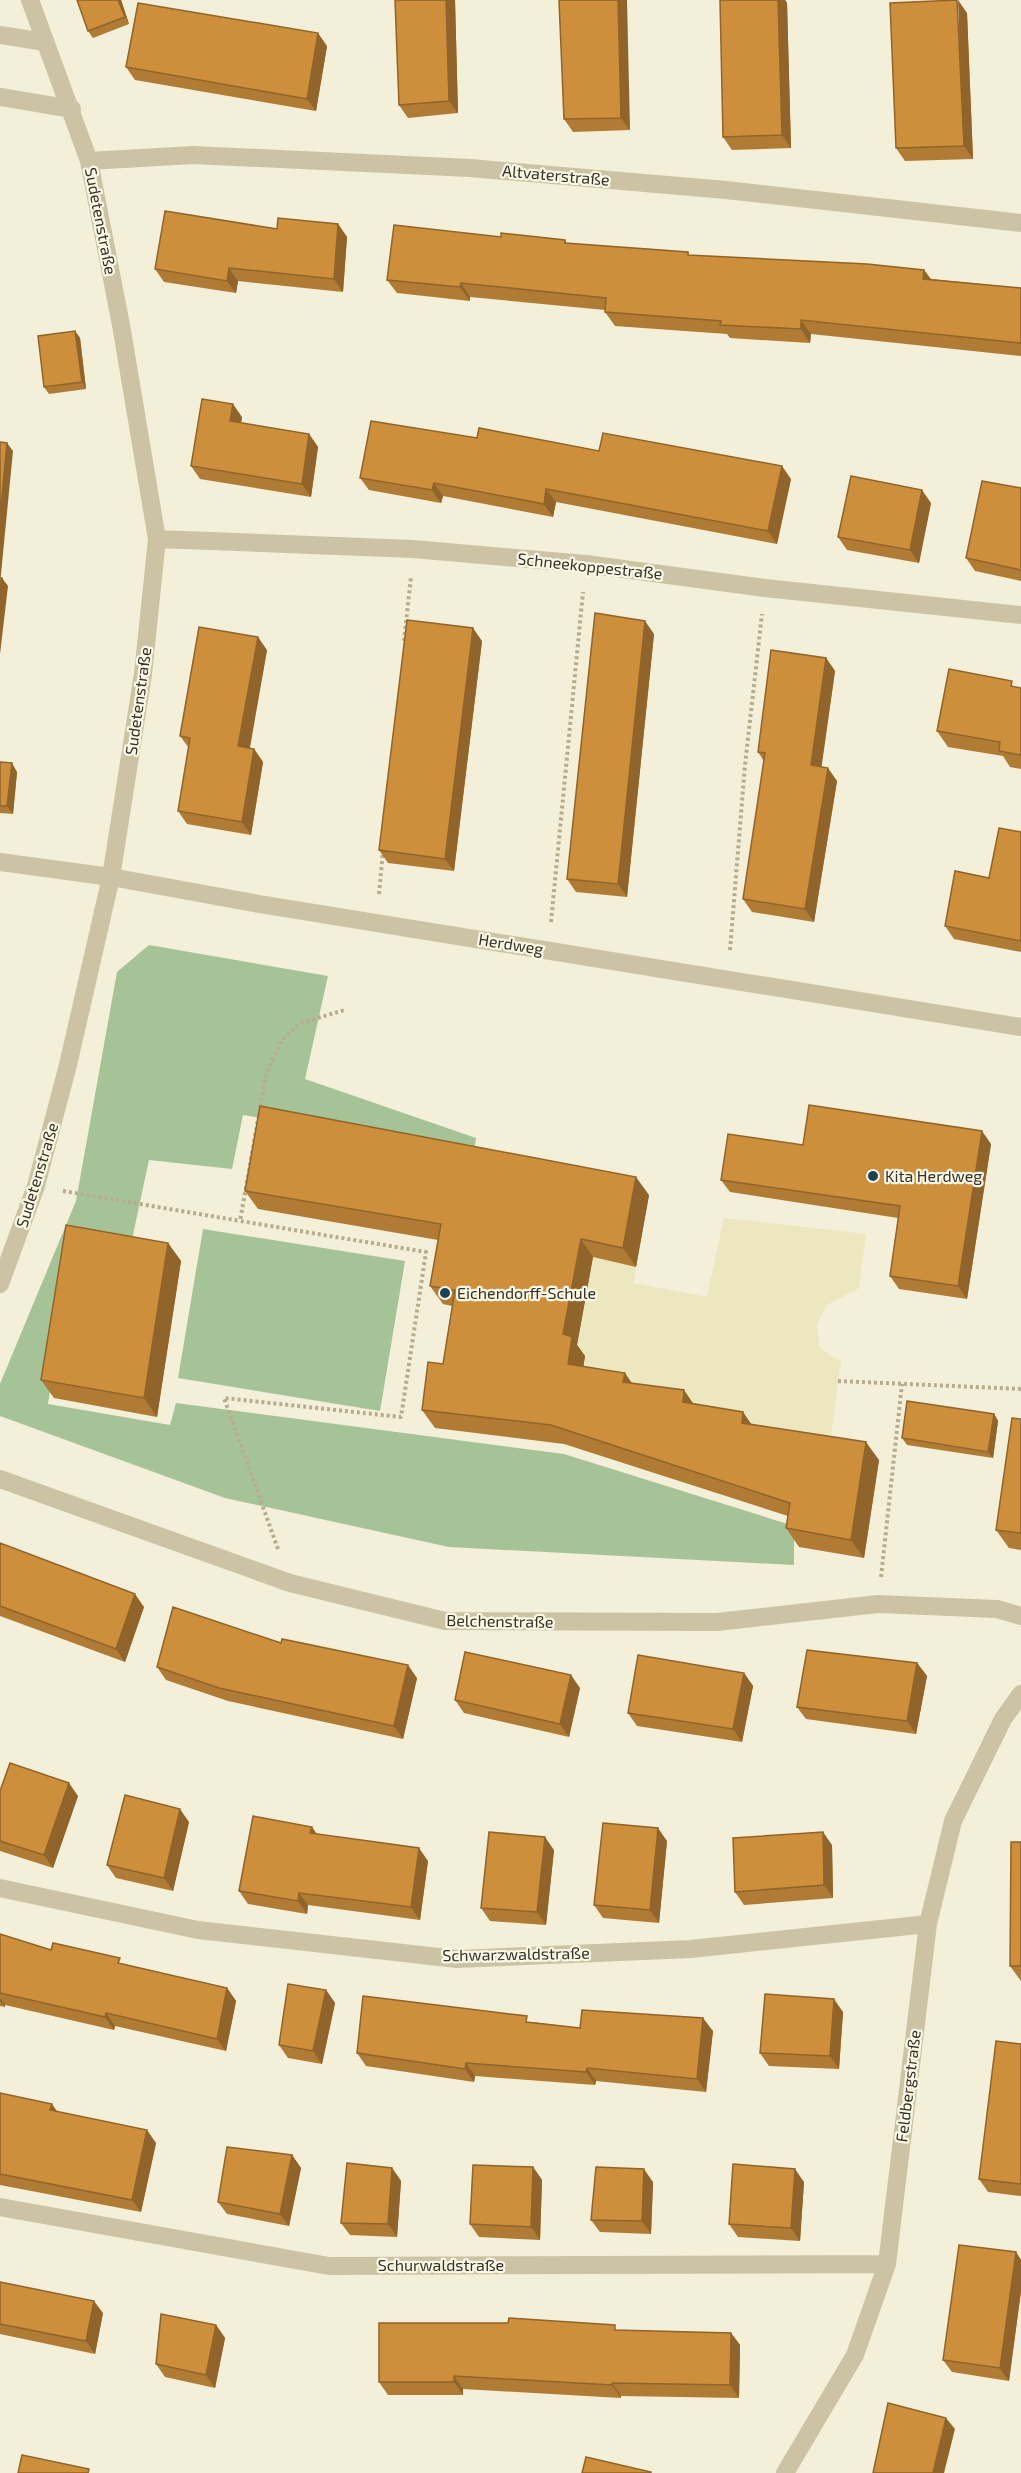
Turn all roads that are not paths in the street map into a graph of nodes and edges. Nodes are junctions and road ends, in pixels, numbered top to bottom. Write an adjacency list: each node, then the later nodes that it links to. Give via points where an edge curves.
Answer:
1 (30, 0): 3 (street, Sudetenstraße)
2 (0, 35): 3 (street)
3 (45, 42): 5 (street, Sudetenstraße)
4 (0, 97): 5 (street)
5 (72, 109): 6 (street, Sudetenstraße)
6 (90, 161): 7 (street, Altvaterstraße, via 193,155 470,168 726,190); 8 (street, Sudetenstraße)
7 (1021, 224)
8 (157, 539): 9 (street, Schneekoppestraße, via 413,549 586,564); 11 (street, Sudetenstraße, via 143,674)
9 (1021, 615)
10 (0, 862): 11 (street, Herdweg)
11 (111, 877): 12 (street, Herdweg); 13 (street, Sudetenstraße, via 36,1186)
12 (1021, 1027)
13 (0, 1284)
14 (0, 1479): 15 (street, Belchenstraße, via 290,1583 445,1622 717,1622 878,1604 997,1610)
15 (1021, 1616)
16 (1021, 1694): 18 (street, Feldbergstraße, via 1003,1719 953,1821)
17 (0, 1888): 18 (street, Schwarzwaldstraße, via 198,1930 457,1959 692,1949)
18 (928, 1924): 20 (street, Feldbergstraße)
19 (0, 2207): 20 (street, Schurwaldstraße, via 328,2266)
20 (887, 2264): 21 (street, Feldbergstraße, via 855,2355)
21 (785, 2473)

